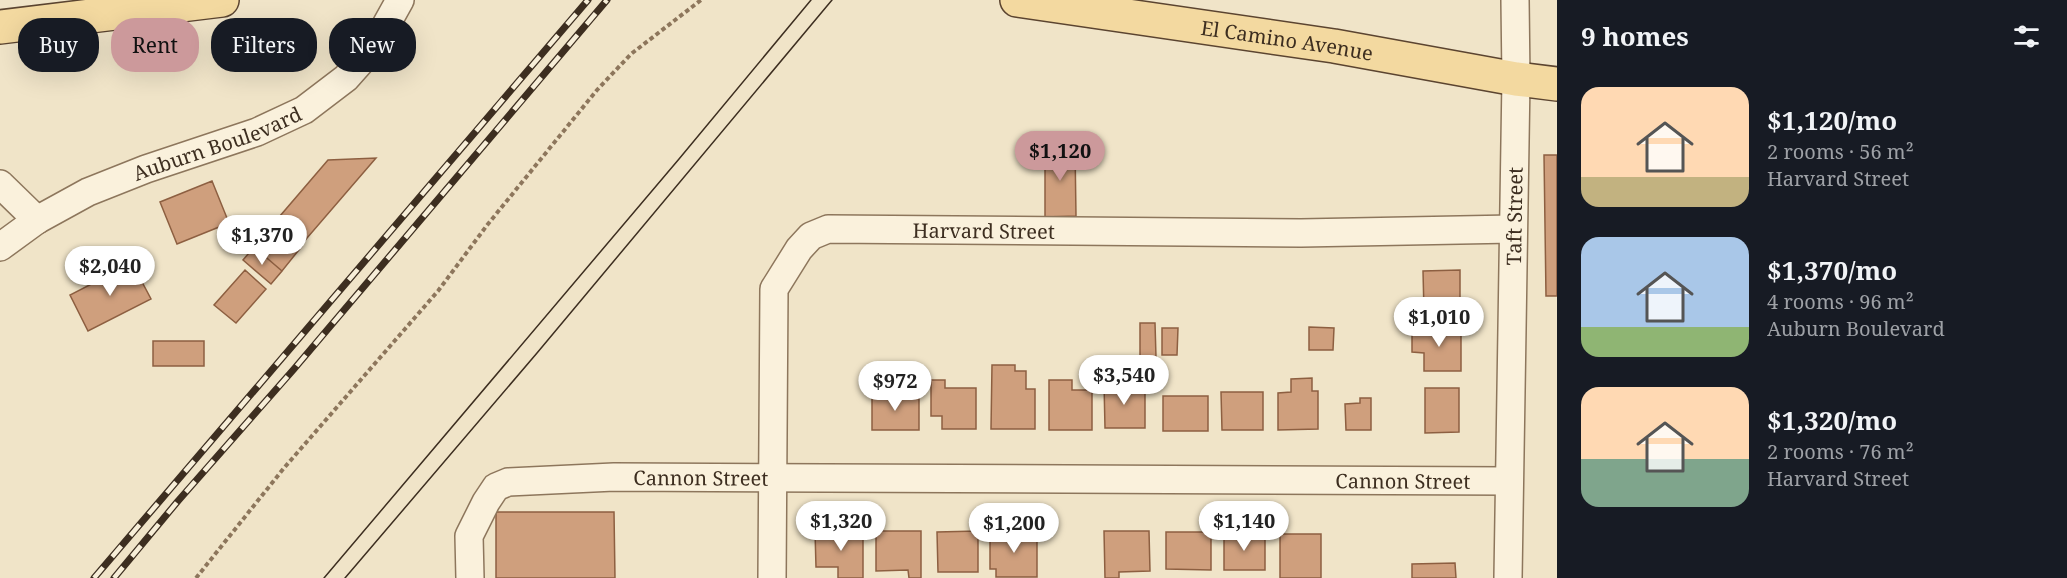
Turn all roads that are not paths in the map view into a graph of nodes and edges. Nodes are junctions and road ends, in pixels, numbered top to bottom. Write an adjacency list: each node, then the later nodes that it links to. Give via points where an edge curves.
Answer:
1 (222, 0): 5 (main road)
2 (400, 0): 9 (street, Auburn Boulevard, via 362,60 346,78 304,110 257,132 88,192)
3 (1017, 0): 6 (main road, El Camino Avenue, via 1334,46)
4 (1515, 0): 6 (street, Taft Street)
5 (0, 27)
6 (1516, 79): 7 (main road, El Camino Avenue); 10 (street, Taft Street)
7 (1557, 84)
8 (0, 184): 9 (street)
9 (37, 220): 11 (street, Auburn Boulevard)
10 (1513, 229): 12 (street, Harvard Street, via 1278,232 828,229 811,236 799,249 774,289); 13 (street, Taft Street)
11 (0, 247)
12 (773, 477): 13 (street, Cannon Street); 14 (street, Cannon Street, via 508,482 496,487 469,536); 15 (street, Harvard Street)
13 (1509, 481): 16 (street, Taft Street)
14 (470, 578)
15 (772, 578)
16 (1508, 578)

